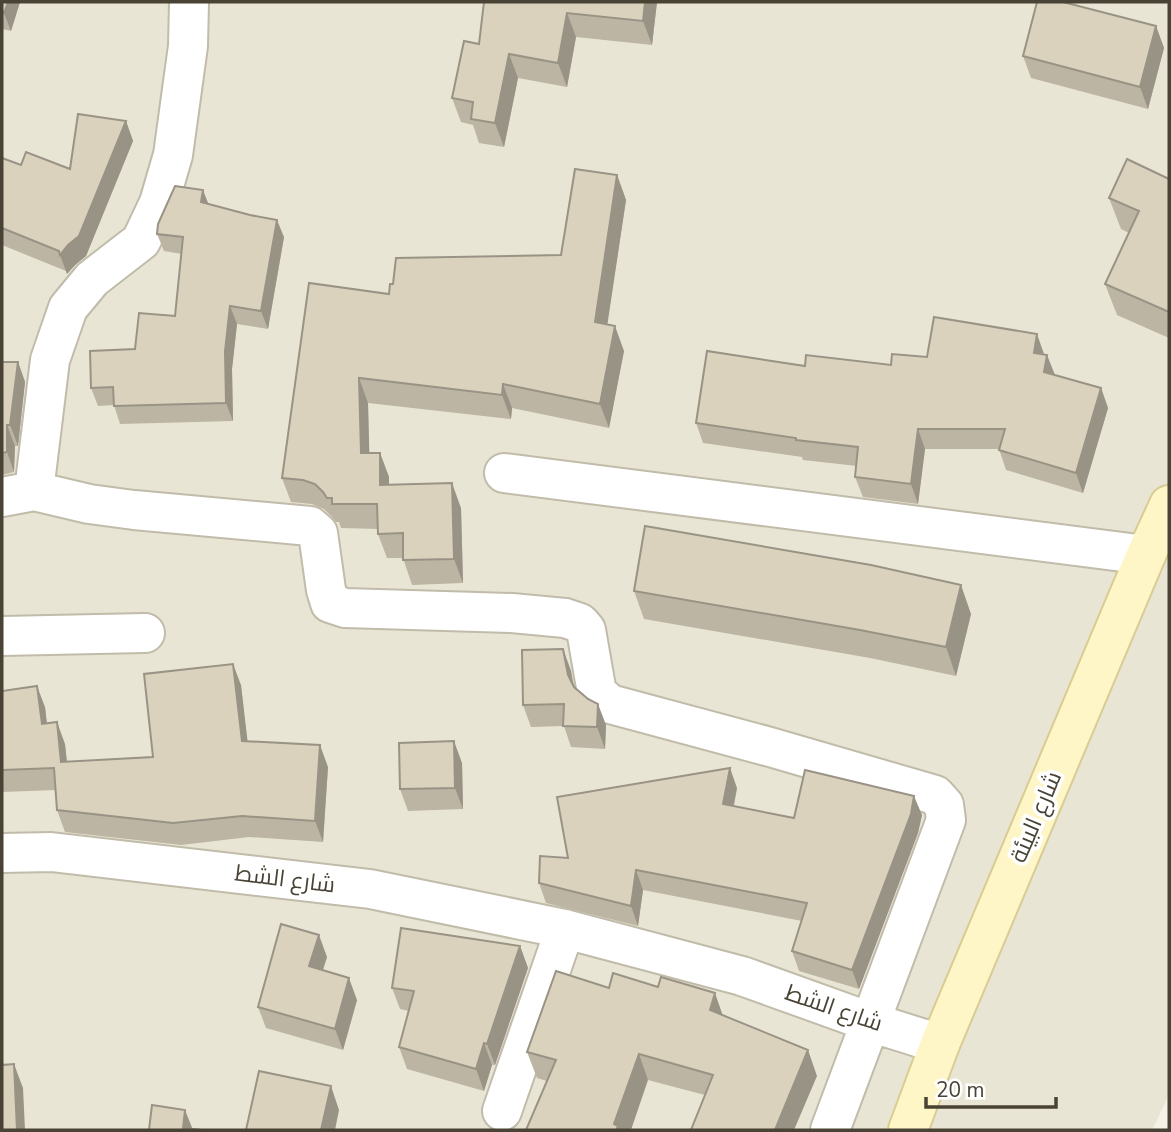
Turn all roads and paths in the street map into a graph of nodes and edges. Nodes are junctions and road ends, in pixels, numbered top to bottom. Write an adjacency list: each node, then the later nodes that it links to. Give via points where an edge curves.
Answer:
1 (189, 2): 3 (street, via 188,46 173,155 159,203 141,241 92,279 68,308 50,360)
2 (504, 473): 5 (street)
3 (18, 494): 10 (street, via 310,526 318,533 330,603 345,608 565,618 580,623 586,631 597,693 610,704 936,795 944,805 946,820)
4 (1169, 505): 5 (main road, شارع البيئة)
5 (1146, 555): 11 (main road, شارع البيئة)
6 (145, 633): 7 (street)
7 (2, 636)
8 (2, 853): 9 (street, شارع الشط, via 51,852 370,888)
9 (565, 929): 10 (street, شارع الشط, via 742,975); 12 (street)
10 (870, 1021): 11 (street, شارع الشط); 13 (street)
11 (940, 1044): 14 (main road, شارع البيئة)
12 (502, 1111)
13 (830, 1130)
14 (908, 1130)

